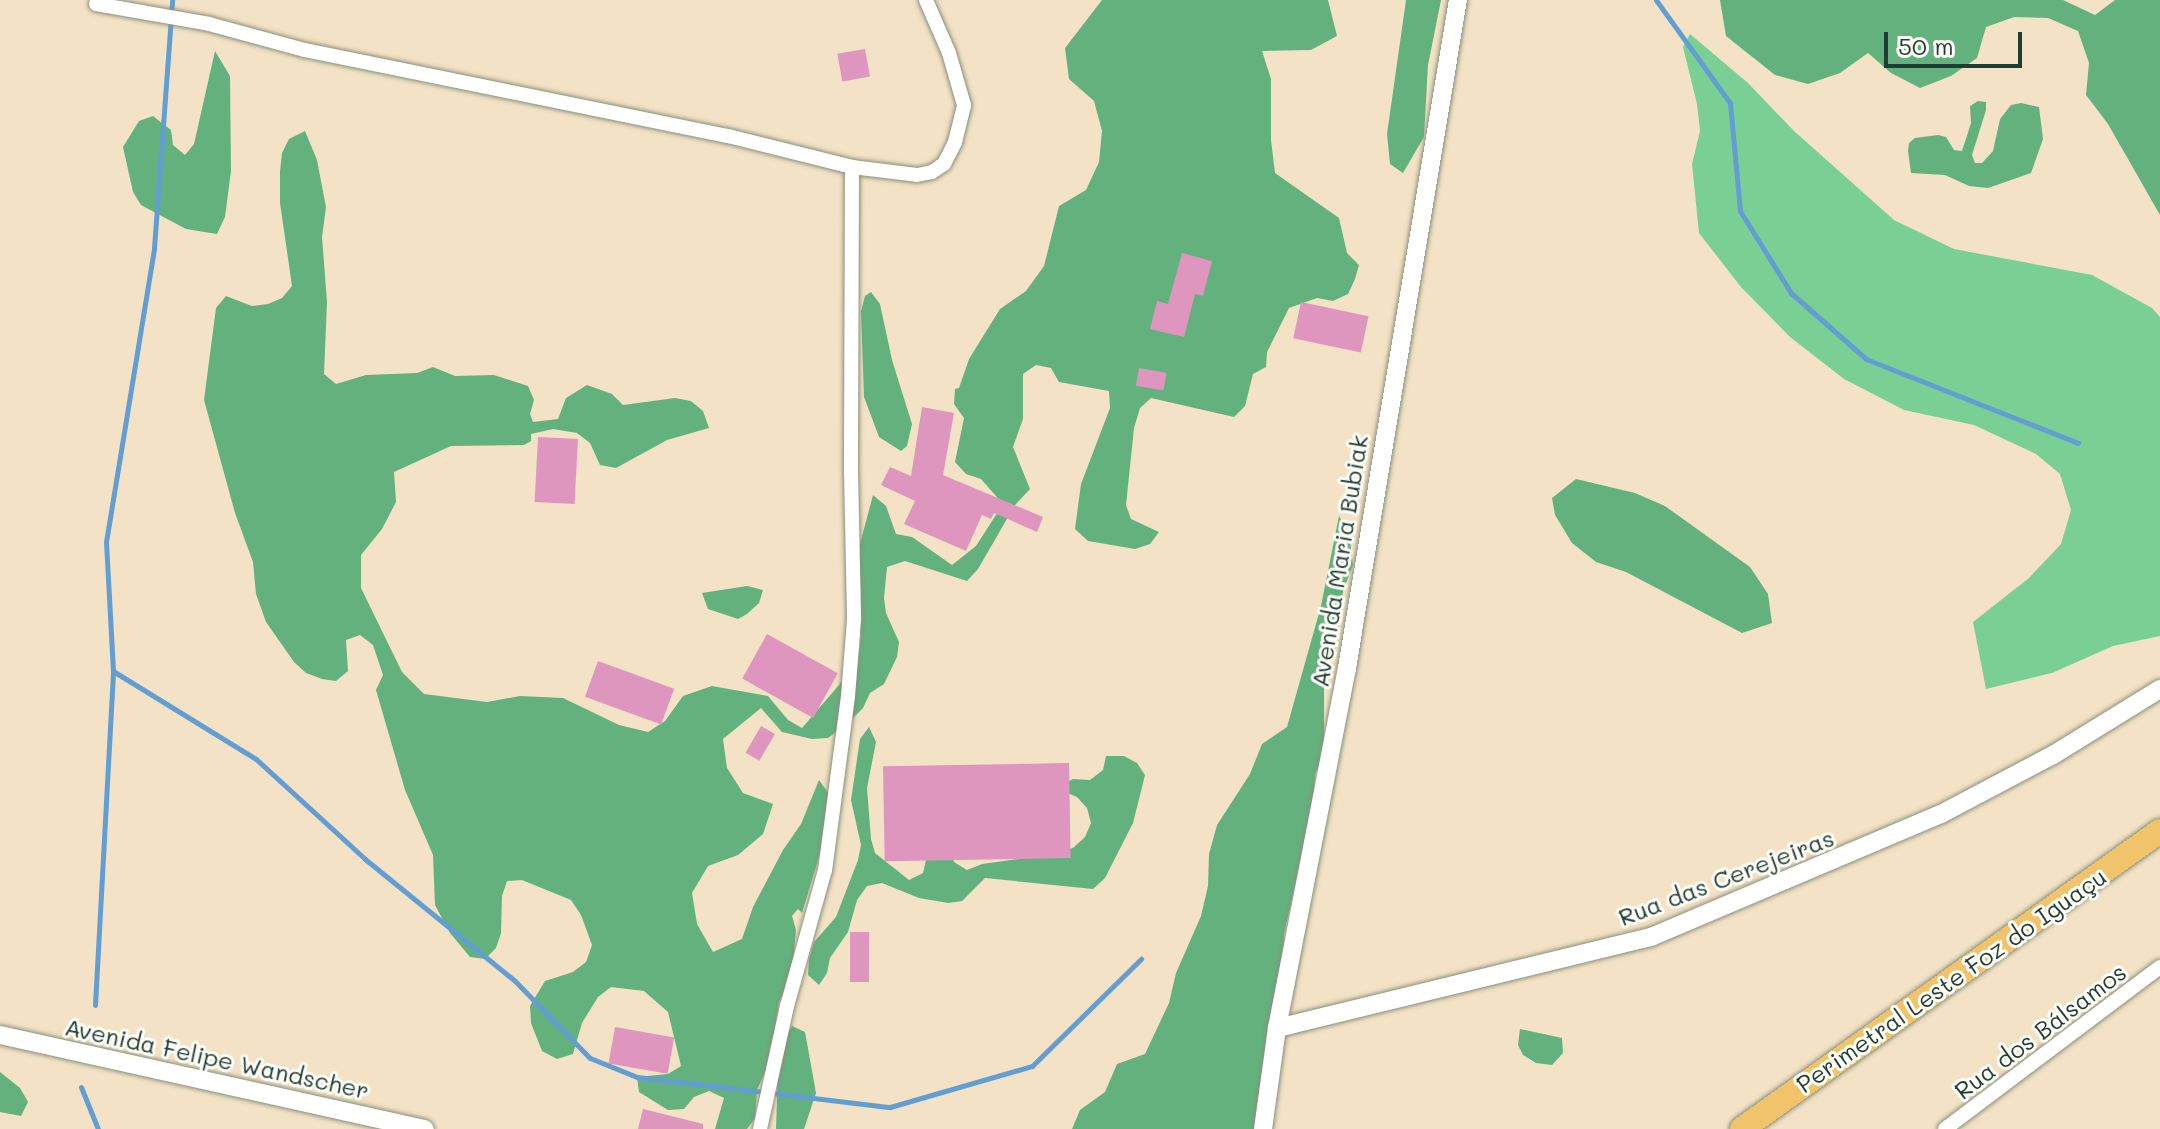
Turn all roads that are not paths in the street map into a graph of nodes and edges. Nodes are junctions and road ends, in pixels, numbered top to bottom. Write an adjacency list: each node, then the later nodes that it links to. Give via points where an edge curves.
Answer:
1 (926, 0): 4 (street, via 964,105 955,142 944,164 932,172)
2 (1458, 0): 8 (street, Avenida Maria Bubiak, via 1347,668)
3 (96, 4): 4 (street, via 209,24 305,50 728,136)
4 (852, 167): 11 (street, via 854,620 848,696 825,870)
5 (2160, 689): 8 (street, Rua das Cerejeiras, via 2053,755 1941,814 1651,937)
6 (2160, 831): 13 (highway, Perimetral Leste Foz do Iguaçu)
7 (2160, 967): 14 (street, Rua dos Bálsamos)
8 (1277, 1028): 12 (street, Avenida Maria Bubiak)
9 (0, 1035): 10 (street, Avenida Felipe Wandscher)
10 (425, 1129)
11 (760, 1129)
12 (1263, 1129)
13 (1742, 1129)
14 (1945, 1129)

